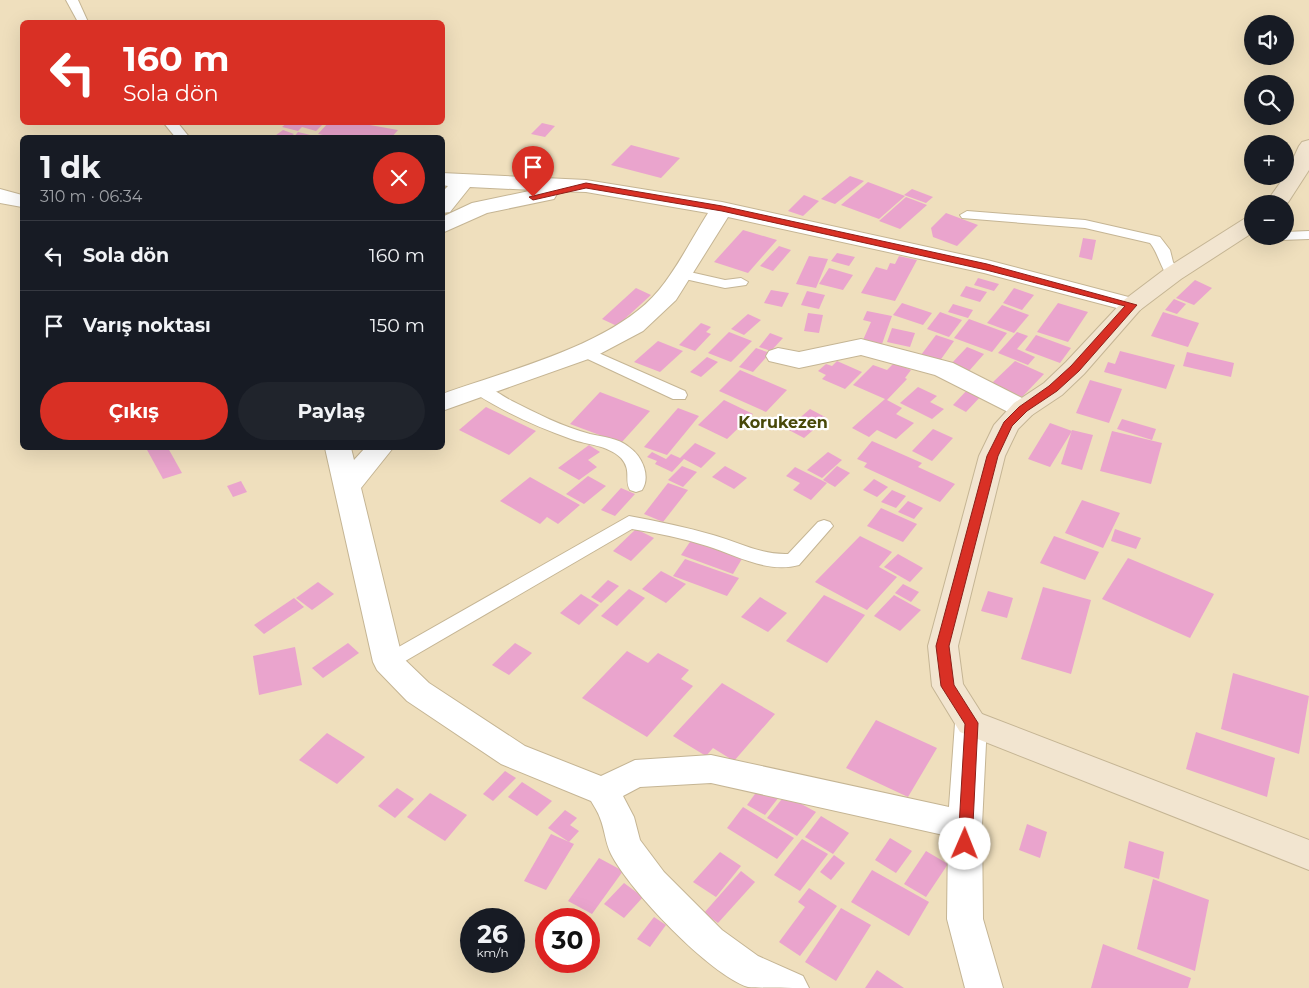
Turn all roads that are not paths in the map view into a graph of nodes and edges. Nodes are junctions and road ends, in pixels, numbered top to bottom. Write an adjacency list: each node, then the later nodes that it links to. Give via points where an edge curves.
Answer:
1 (72, 0): 2 (lane)
2 (81, 20)
3 (172, 125): 4 (lane)
4 (181, 135)
5 (1309, 146): 8 (street, via 1296,176)
6 (453, 180): 7 (street); 10 (street)
7 (586, 186): 12 (street); 14 (street, via 480,208)
8 (1282, 195)
9 (0, 196): 11 (street)
10 (445, 200)
11 (20, 201)
12 (722, 209): 18 (street); 21 (street, via 987,267)
13 (967, 215): 19 (lane, via 1085,224 1155,240 1163,250)
14 (445, 225)
15 (1244, 233): 19 (street)
16 (1309, 235): 17 (lane)
17 (1294, 236)
18 (681, 274): 20 (lane, via 725,284); 22 (street, via 668,295 634,326)
19 (1172, 274): 21 (street)
20 (741, 282)
21 (1132, 305): 27 (street, via 1053,389)
22 (585, 352): 24 (street); 25 (lane)
23 (778, 356): 27 (street, via 799,360 861,347 944,369)
24 (482, 390): 26 (street); 31 (lane, via 512,410 580,437 619,448 634,462)
25 (679, 395)
26 (445, 402)
27 (1023, 409): 35 (street, via 1008,425 992,456 942,646 948,686)
28 (338, 450): 32 (street)
29 (354, 450): 32 (street)
30 (378, 450): 32 (street)
31 (636, 486)
32 (346, 487): 34 (street)
33 (824, 526): 34 (lane, via 793,560 785,561 763,560 712,541 629,522 562,564)
34 (388, 662): 36 (street, via 418,692 513,755)
35 (971, 723): 37 (street); 38 (street)
36 (603, 791): 37 (street, via 635,774 711,768); 39 (street, via 617,817 624,846 665,896 709,942 745,968)
37 (965, 825): 40 (street, via 965,920)
38 (1309, 855)
39 (790, 988)
40 (984, 988)

